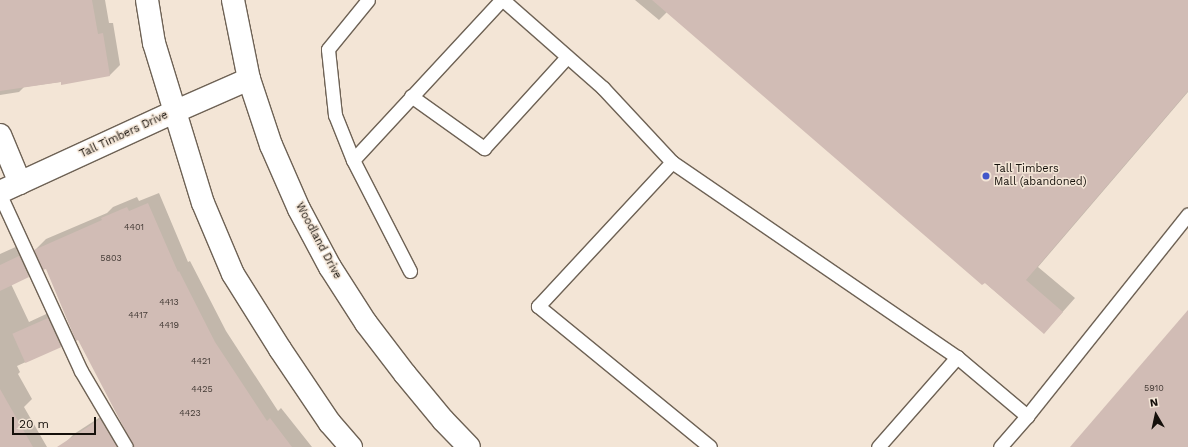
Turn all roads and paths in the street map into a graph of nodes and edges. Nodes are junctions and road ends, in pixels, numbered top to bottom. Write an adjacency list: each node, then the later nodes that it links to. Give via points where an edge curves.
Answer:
1 (147, 0): 8 (street, via 154,43)
2 (233, 0): 6 (street, Woodland Drive)
3 (368, 0): 10 (lane, via 328,49 335,115)
4 (502, 0): 5 (lane); 7 (lane)
5 (566, 58): 7 (lane, via 484,148); 11 (lane, via 602,88)
6 (250, 79): 8 (street, Tall Timbers Drive); 20 (street, Woodland Drive, via 271,145 299,209 330,267 366,323 405,374 442,420)
7 (411, 96): 10 (lane)
8 (174, 112): 12 (street, Tall Timbers Drive); 19 (street, via 203,203 233,274 326,417)
9 (0, 135): 12 (street)
10 (353, 160): 15 (lane)
11 (672, 162): 16 (lane); 21 (lane, via 538,306)
12 (20, 183): 13 (street, Tall Timbers Drive)
13 (0, 194): 18 (lane, via 81,371)
14 (1188, 214): 17 (lane)
15 (410, 271)
16 (957, 357): 17 (lane); 22 (lane)
17 (1027, 416): 23 (lane)
18 (126, 447)
19 (352, 447)
20 (469, 447)
21 (710, 447)
22 (878, 447)
23 (1000, 447)

